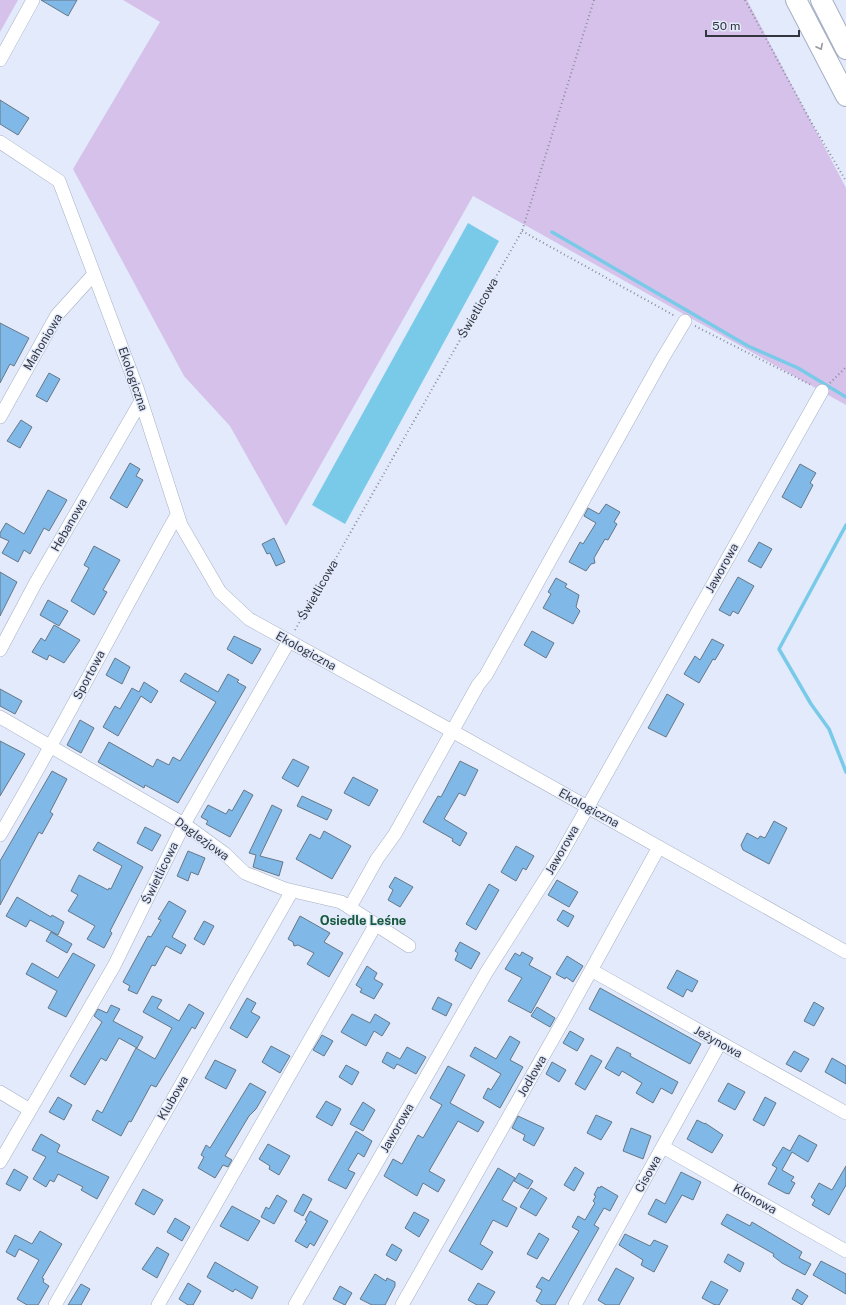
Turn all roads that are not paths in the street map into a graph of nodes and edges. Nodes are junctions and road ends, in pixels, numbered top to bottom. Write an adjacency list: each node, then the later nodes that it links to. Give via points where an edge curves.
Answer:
1 (33, 0): 5 (street)
2 (796, 0): 6 (highway, one-way to 6)
3 (821, 0): 4 (highway)
4 (846, 49)
5 (0, 60)
6 (846, 96)
7 (0, 142): 8 (street, Ekologiczna, via 60,181)
8 (94, 274): 11 (street, Ekologiczna); 12 (street, Mahoniowa, via 57,315)
9 (685, 321): 17 (street)
10 (822, 391): 19 (street, Jaworowa)
11 (142, 401): 13 (street, Ekologiczna); 15 (street, Hebanowa, via 35,584)
12 (0, 417)
13 (177, 514): 14 (street, Ekologiczna, via 180,525 220,592 249,619); 18 (street, Sportowa)
14 (289, 641): 17 (street, Ekologiczna); 20 (street, Świetlicowa)
15 (0, 650)
16 (0, 717): 18 (street, Daglezjowa)
17 (452, 731): 19 (street, Ekologiczna); 24 (street)
18 (51, 748): 20 (street, Daglezjowa); 21 (street, Sportowa)
19 (587, 807): 22 (street, Ekologiczna); 38 (street, Jaworowa, via 560,856 486,973)
20 (184, 824): 23 (street, Daglezjowa, via 224,852 244,873); 31 (street, Świetlicowa, via 114,966)
21 (0, 835)
22 (659, 847): 27 (street, Ekologiczna); 28 (street, Jodłowa)
23 (292, 891): 24 (street, Daglezjowa, via 341,902); 36 (street, Klubowa)
24 (350, 908): 25 (street, Daglezjowa)
25 (376, 924): 26 (street, Daglezjowa); 37 (street)
26 (409, 946)
27 (846, 952)
28 (591, 970): 29 (street, Jeżynowa); 39 (street, Jodłowa)
29 (720, 1043): 32 (street, Jeżynowa); 33 (street, Cisowa)
30 (0, 1092): 31 (street)
31 (30, 1110): 34 (street, Świetlicowa)
32 (846, 1113)
33 (663, 1147): 35 (street, Klonowa); 40 (street, Cisowa)
34 (0, 1162)
35 (846, 1250)
36 (55, 1305)
37 (158, 1305)
38 (295, 1305)
39 (402, 1305)
40 (575, 1305)

